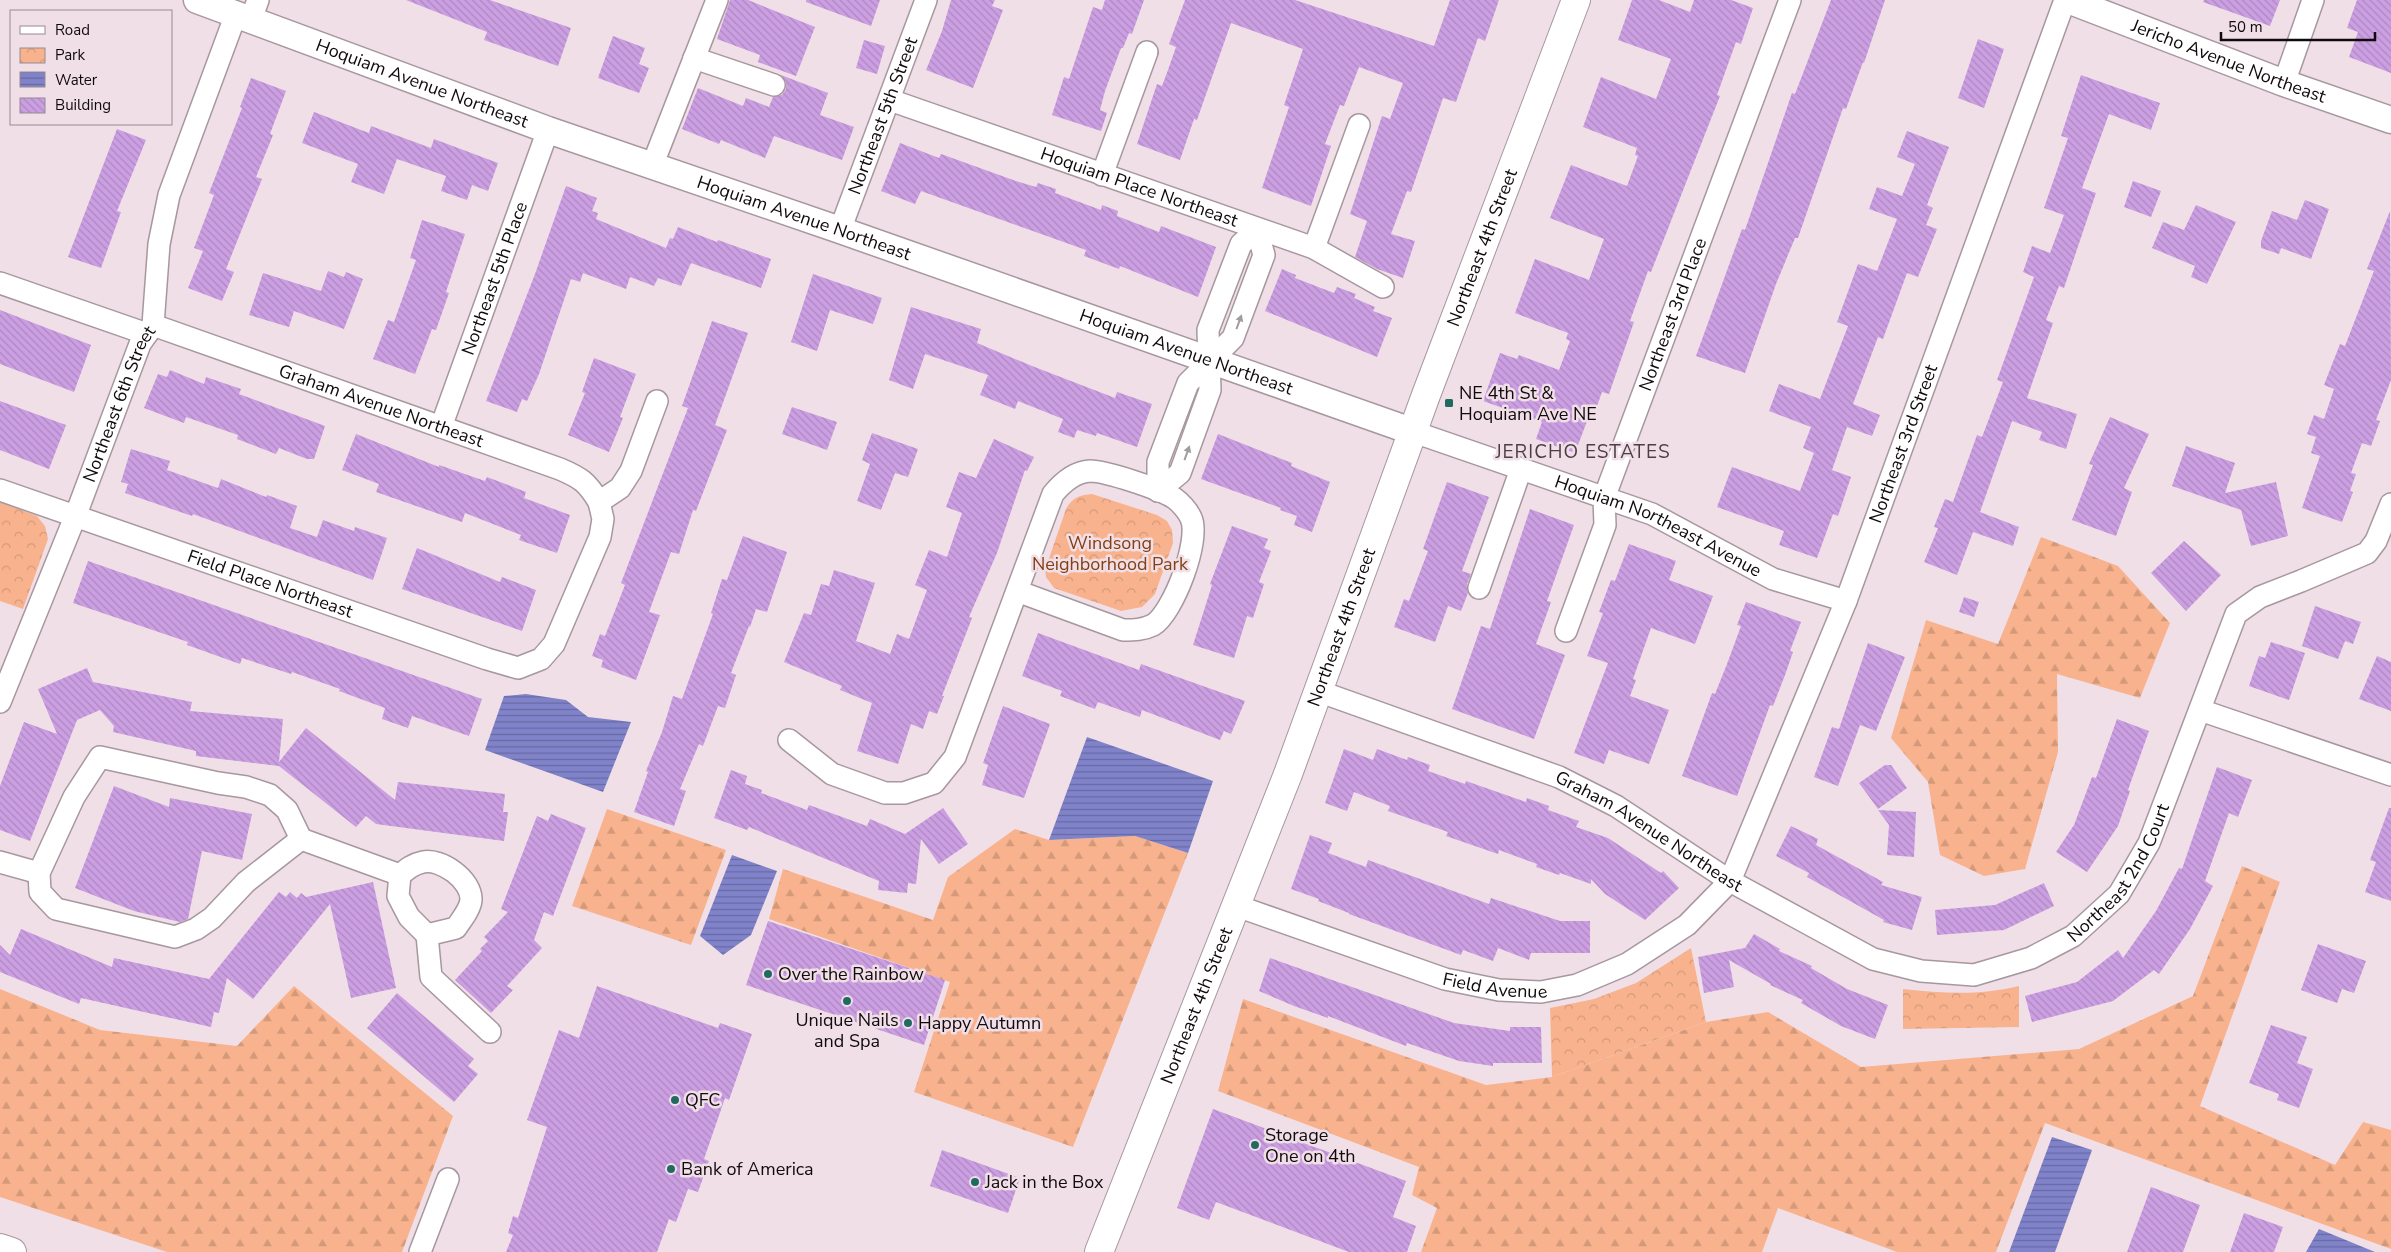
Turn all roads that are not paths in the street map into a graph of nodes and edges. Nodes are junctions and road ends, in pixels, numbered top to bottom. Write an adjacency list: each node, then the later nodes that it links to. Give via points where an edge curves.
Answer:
1 (197, 0): 8 (street, Hoquiam Avenue Northeast)
2 (717, 0): 10 (street)
3 (926, 0): 13 (street, Northeast 5th Street)
4 (1576, 0): 28 (main road, Northeast 4th Street)
5 (1790, 0): 32 (street, Northeast 3rd Place)
6 (2067, 0): 11 (street, Jericho Avenue Northeast); 38 (street, Northeast 3rd Street)
7 (2313, 0): 11 (street)
8 (249, 11): 16 (street, Hoquiam Avenue Northeast); 24 (street, Northeast 6th Street, via 169,195 159,244)
9 (1147, 52): 18 (street)
10 (694, 58): 12 (street); 17 (street)
11 (2284, 82): 14 (street, Jericho Avenue Northeast)
12 (774, 85)
13 (890, 100): 18 (street, Hoquiam Place Northeast); 19 (street, Northeast 5th Street)
14 (2391, 120)
15 (1359, 125): 21 (street)
16 (548, 130): 17 (street, Hoquiam Avenue Northeast); 27 (street, Northeast 5th Place)
17 (652, 166): 19 (street, Hoquiam Avenue Northeast)
18 (1102, 175): 20 (street, Hoquiam Place Northeast)
19 (840, 230): 25 (street, Hoquiam Avenue Northeast)
20 (1257, 230): 21 (street, Hoquiam Place Northeast); 25 (street, via 1264,255 1233,338)
21 (1314, 248): 23 (street, Hoquiam Place Northeast)
22 (0, 283): 24 (street, Graham Avenue Northeast)
23 (1383, 287)
24 (150, 329): 27 (street, Graham Avenue Northeast); 35 (street, Northeast 6th Street, via 140,344)
25 (1210, 359): 28 (street, Hoquiam Avenue Northeast); 31 (street, via 1188,383 1158,462)
26 (657, 400): 33 (street, via 631,471 620,488)
27 (441, 427): 33 (street, Graham Avenue Northeast, via 580,477)
28 (1414, 432): 29 (street, Hoquiam Northeast Avenue); 40 (main road, Northeast 4th Street)
29 (1521, 469): 32 (street, Hoquiam Northeast Avenue); 36 (street)
30 (0, 490): 35 (street, Field Place Northeast)
31 (1158, 490): 37 (street, via 1090,472 1078,474 1062,483 1053,494); 37 (street, via 1181,505 1191,518 1194,530 1192,548 1171,604 1153,625 1123,630)
32 (1604, 498): 38 (street, Hoquiam Northeast Avenue, via 1652,514 1773,579); 39 (street, Northeast 3rd Place, via 1605,525)
33 (599, 502): 35 (street, Field Place Northeast, via 603,519 600,537 554,644 541,659 518,668)
34 (2391, 504): 42 (street, Northeast 2nd Court, via 2376,541 2366,552 2301,582 2260,596 2236,614)
35 (75, 517): 41 (street, Northeast 6th Street)
36 (1479, 588)
37 (1017, 591): 43 (street, via 955,757 934,782 904,793 885,793 832,774)
38 (1846, 601): 49 (street, Northeast 3rd Street)
39 (1566, 631)
40 (1318, 691): 49 (street, Graham Avenue Northeast, via 1559,777 1616,806); 50 (main road, Northeast 4th Street)
41 (0, 702)
42 (2200, 710): 44 (street); 52 (street, Northeast 2nd Court, via 2149,843 2119,894 2073,936 2032,958)
43 (789, 740)
44 (2391, 775)
45 (301, 839): 47 (street, via 246,882 212,918 175,937 56,909 40,892); 47 (street, via 287,810 270,795 100,756 74,797); 48 (street)
46 (0, 862): 47 (street)
47 (39, 873)
48 (400, 875): 51 (street, via 398,896 409,917); 51 (street, via 425,861 454,872 466,886 471,900 456,928)
49 (1730, 881): 50 (street, Field Avenue, via 1687,925 1627,964 1577,985 1541,992 1499,990 1445,979); 52 (street, Graham Avenue Northeast, via 1873,959 1921,971)
50 (1237, 906): 58 (main road, Northeast 4th Street)
51 (427, 935): 53 (street, via 431,977)
52 (1974, 975)
53 (490, 1032)
54 (448, 1180): 57 (street)
55 (0, 1248): 56 (main road)
56 (12, 1252)
57 (420, 1252)
58 (1099, 1252)

